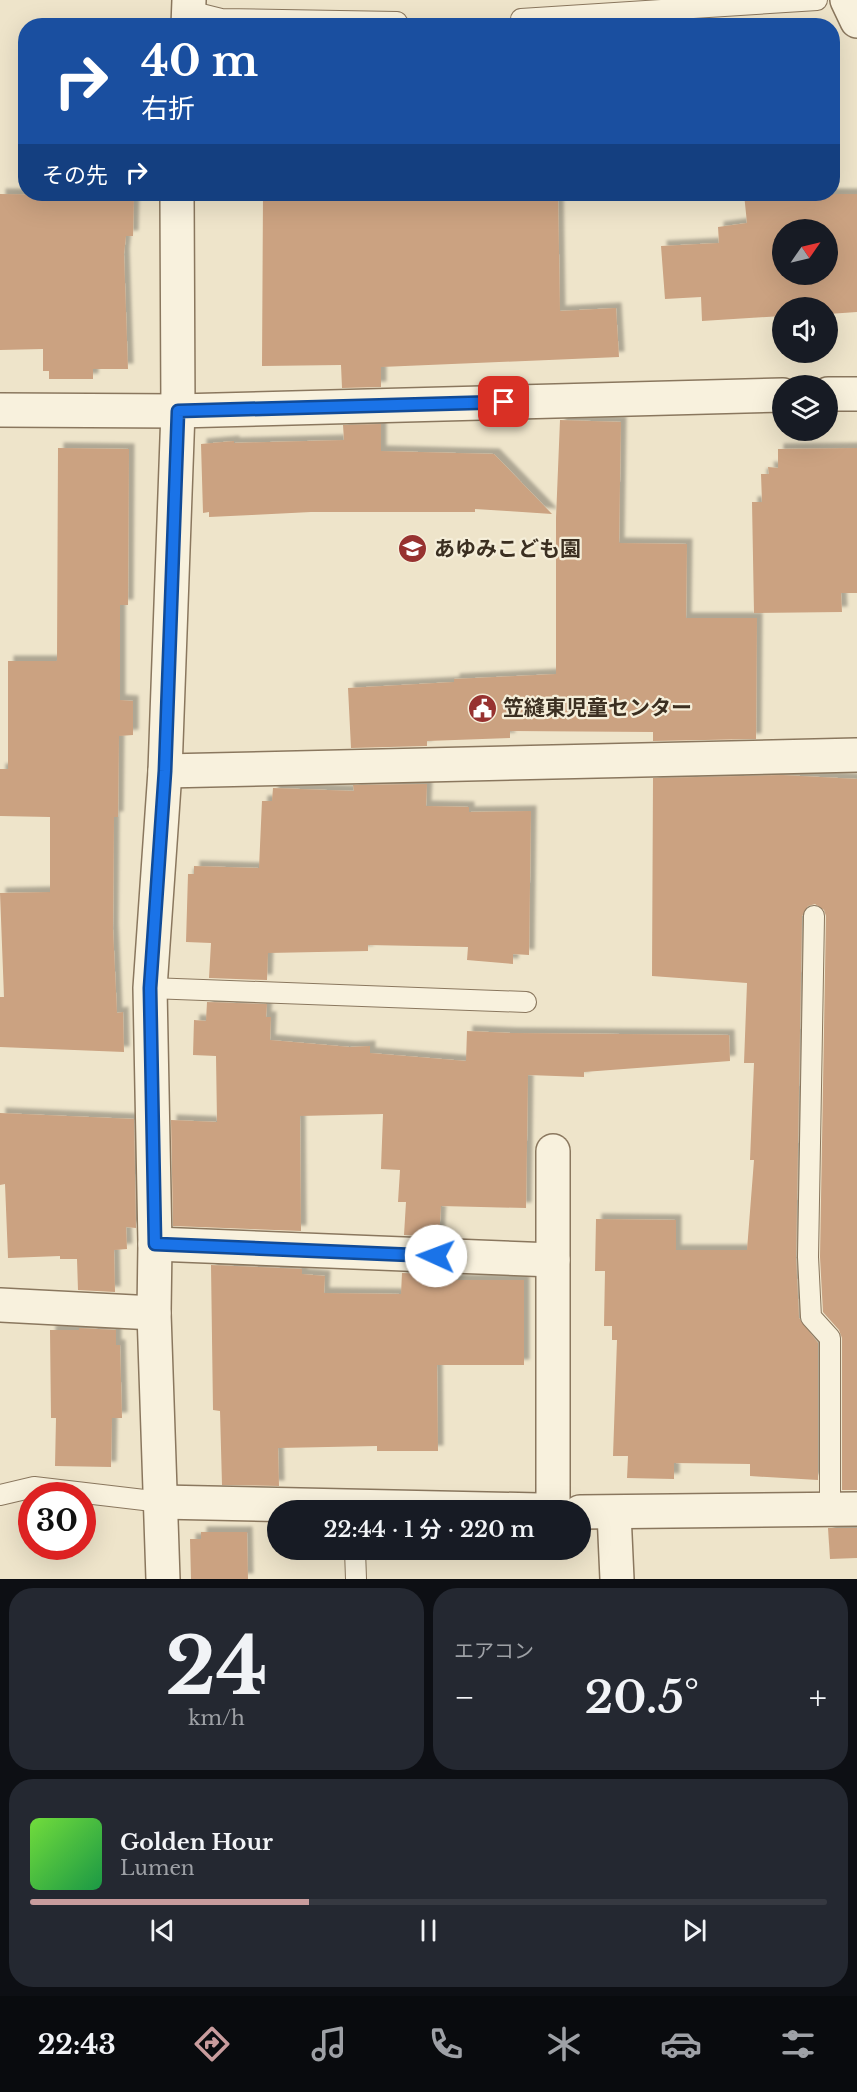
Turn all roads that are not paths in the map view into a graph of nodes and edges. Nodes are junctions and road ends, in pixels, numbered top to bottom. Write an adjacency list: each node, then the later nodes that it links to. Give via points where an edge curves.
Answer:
1 (817, 0): 5 (lane)
2 (847, 0): 6 (street)
3 (189, 12): 4 (lane)
4 (216, 18)
5 (537, 18)
6 (857, 21)
7 (177, 201): 12 (street)
8 (838, 394): 9 (street)
9 (857, 394)
10 (772, 395): 12 (street)
11 (0, 410): 12 (street)
12 (178, 411): 14 (street)
13 (857, 755): 14 (street)
14 (165, 771): 16 (street)
15 (814, 915): 27 (lane, via 808,1257 811,1317 830,1338)
16 (150, 988): 17 (lane); 19 (street)
17 (526, 1002)
18 (553, 1151): 20 (street)
19 (155, 1244): 20 (street); 22 (street)
20 (553, 1260): 24 (street)
21 (0, 1305): 22 (street)
22 (154, 1313): 25 (street)
23 (0, 1495): 25 (lane, via 34,1488)
24 (554, 1500)
25 (161, 1502): 26 (street); 31 (street)
26 (267, 1506)
27 (844, 1510): 29 (street)
28 (591, 1512): 29 (street)
29 (615, 1513): 33 (street)
30 (355, 1560): 32 (lane)
31 (163, 1579)
32 (356, 1579)
33 (617, 1579)

